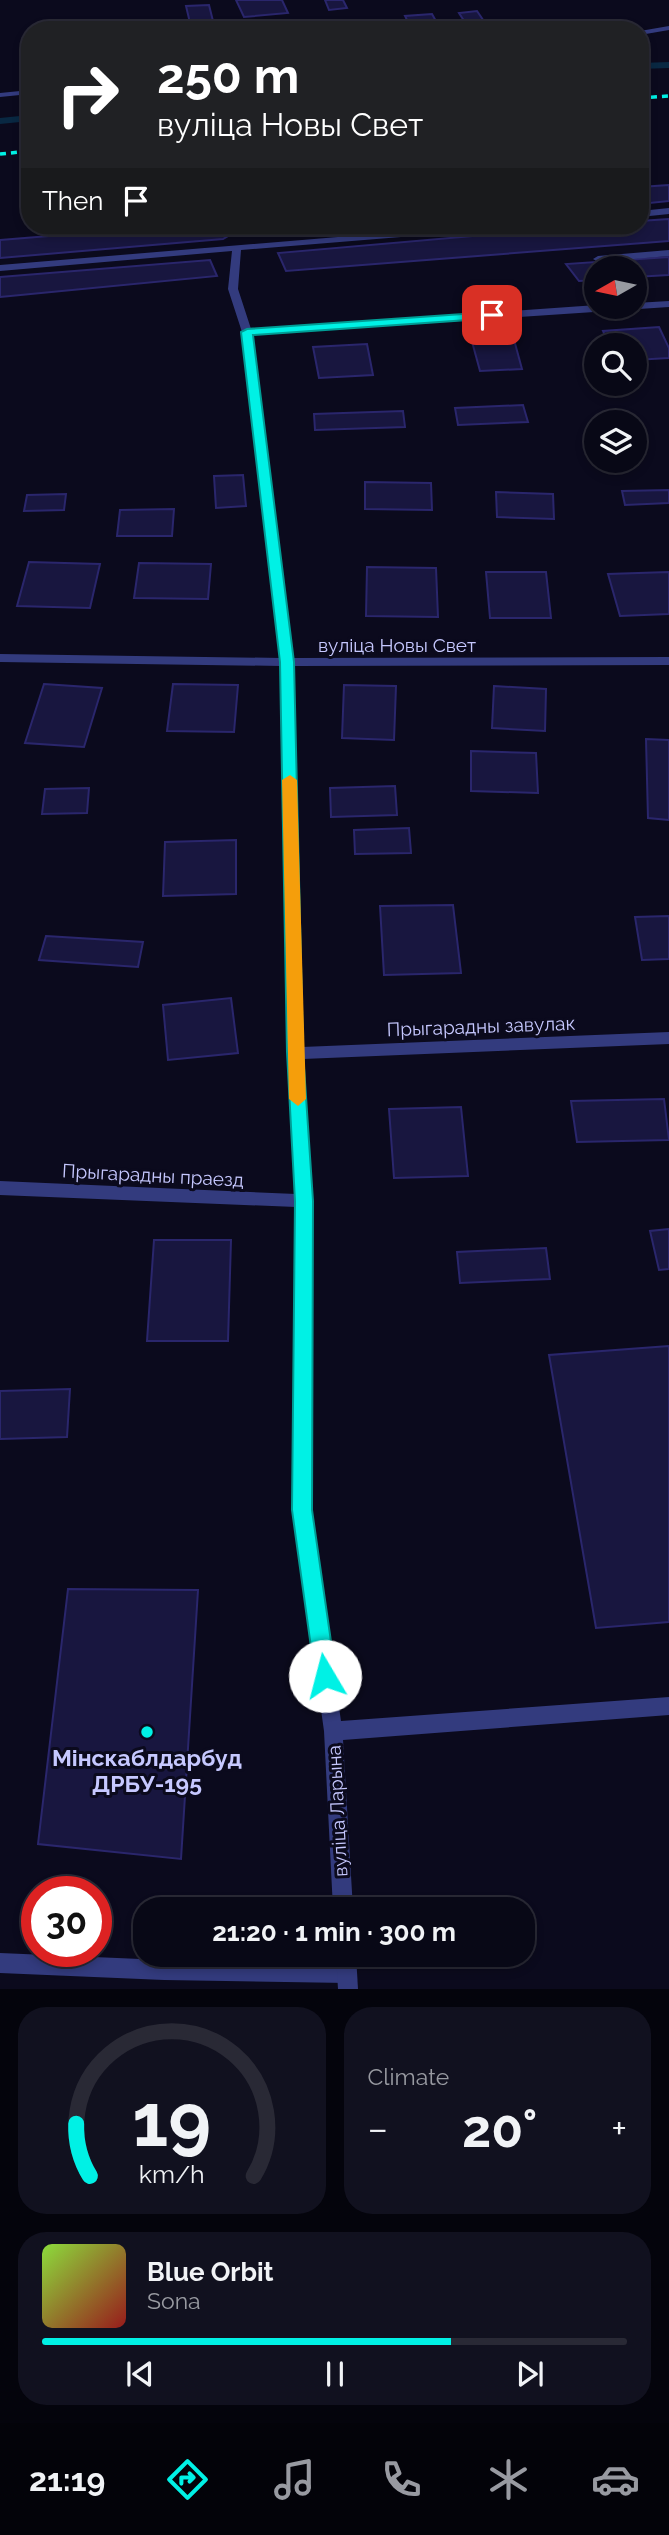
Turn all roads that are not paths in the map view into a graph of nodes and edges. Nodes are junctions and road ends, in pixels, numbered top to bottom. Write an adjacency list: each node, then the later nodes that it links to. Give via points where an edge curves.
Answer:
1 (669, 28): 2 (street)
2 (649, 31)
3 (21, 93): 4 (street)
4 (0, 95)
5 (669, 211): 6 (street)
6 (649, 213)
7 (392, 235): 8 (street)
8 (237, 248): 11 (street); 15 (street, вуліца Ларына, via 233,289)
9 (669, 253): 10 (street)
10 (634, 256)
11 (0, 268)
12 (669, 304): 13 (street)
13 (648, 305)
14 (584, 309): 15 (street)
15 (247, 332): 18 (street, вуліца Ларына)
16 (0, 658): 18 (street, вуліца Новы Свет)
17 (669, 661): 18 (street, вуліца Новы Свет)
18 (287, 662): 20 (street, вуліца Ларына)
19 (669, 1038): 20 (street, Прыгарадны завулак)
20 (295, 1052): 22 (street, вуліца Ларына)
21 (0, 1188): 22 (street, Прыгарадны праезд)
22 (304, 1201): 24 (street, вуліца Ларына, via 302,1510)
23 (669, 1706): 24 (street)
24 (333, 1731): 25 (street, вуліца Ларына)
25 (342, 1897)
26 (0, 1963): 27 (street)
27 (347, 1972)

